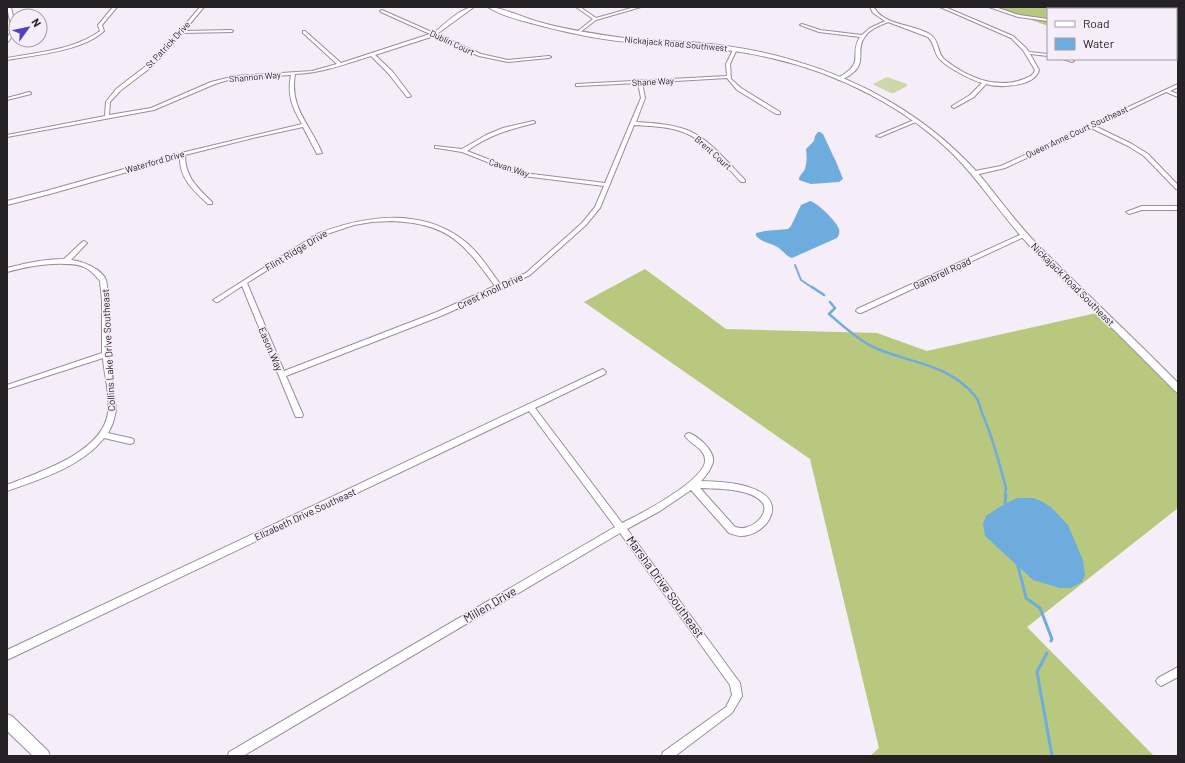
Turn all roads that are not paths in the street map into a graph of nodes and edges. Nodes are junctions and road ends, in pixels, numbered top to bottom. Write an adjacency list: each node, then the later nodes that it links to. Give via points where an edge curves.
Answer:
1 (9, 7): 22 (street, via 14,30)
2 (115, 7): 28 (street, via 100,24 102,31 94,38)
3 (202, 7): 17 (street, St Patrick Drive)
4 (472, 7): 20 (street, Shannon Way)
5 (490, 7): 19 (street, Nickajack Road Southwest, via 517,17)
6 (578, 7): 12 (street)
7 (639, 7): 12 (street)
8 (872, 7): 14 (street, via 872,11)
9 (942, 7): 24 (street, via 1012,37)
10 (991, 7): 13 (street, via 1018,16)
11 (382, 12): 20 (street, Dublin Court)
12 (595, 19): 19 (street)
13 (1047, 20)
14 (887, 21): 21 (street); 36 (street, via 929,36 942,59)
15 (802, 25): 21 (street, via 819,32)
16 (231, 31): 17 (street)
17 (181, 32): 46 (street, St Patrick Drive, via 148,68 118,90 108,102)
18 (304, 32): 31 (street)
19 (580, 32): 23 (street, Nickajack Road Southwest, via 618,39)
20 (435, 34): 25 (street, Shannon Way); 27 (street, Dublin Court, via 474,53 492,58 508,61)
21 (863, 36): 34 (street, via 860,42 859,62 854,70)
22 (7, 41)
23 (735, 49): 33 (street, via 728,64); 34 (street, Nickajack Road Southwest, via 792,61)
24 (1028, 53): 26 (street); 36 (street, via 1038,70 1033,77 1008,86)
25 (372, 55): 31 (street, Shannon Way); 41 (street)
26 (1047, 55)
27 (549, 57)
28 (7, 59)
29 (1068, 60): 30 (street)
30 (1072, 61)
31 (340, 65): 32 (street, Shannon Way)
32 (293, 74): 46 (street, Shannon Way, via 266,74 224,80 152,109); 50 (street, via 291,98)
33 (729, 77): 35 (street, Shane Way); 45 (street, via 739,89)
34 (840, 79): 47 (street, Nickajack Road Southwest)
35 (640, 83): 37 (street, Shane Way); 49 (street, Crest Knoll Drive, via 643,98)
36 (984, 83): 44 (street, via 972,96)
37 (578, 85)
38 (1178, 85): 39 (street, Queen Anne Court Southeast)
39 (1167, 91): 42 (street); 51 (street, Queen Anne Court Southeast)
40 (29, 94): 43 (street)
41 (409, 96)
42 (1178, 96)
43 (7, 99)
44 (954, 107)
45 (778, 113)
46 (107, 117): 52 (street, Shannon Way)
47 (916, 120): 53 (street); 58 (street, Nickajack Road Southwest)
48 (533, 122): 55 (street, via 486,135)
49 (633, 123): 59 (street, Brent Court, via 670,128 694,135); 60 (street, Crest Knoll Drive)
50 (305, 125): 56 (street); 57 (street, Waterford Drive)
51 (1091, 126): 58 (street, Queen Anne Court Southeast, via 1003,167); 61 (street, via 1146,155)
52 (7, 136)
53 (878, 136)
54 (437, 147): 55 (street, Cavan Way)
55 (463, 151): 60 (street, Cavan Way, via 523,174)
56 (319, 153)
57 (183, 154): 62 (street, Waterford Drive, via 58,191); 63 (street, via 182,165 187,177)
58 (975, 173): 66 (street, Nickajack Road Southeast)
59 (743, 181)
60 (607, 185): 71 (street, Crest Knoll Drive, via 598,207 584,224 528,274)
61 (1178, 188)
62 (7, 203)
63 (210, 203)
64 (1178, 208): 65 (street, via 1142,208)
65 (1129, 212)
66 (1024, 235): 73 (street, Gambrell Road); 78 (street, Nickajack Road Southeast)
67 (84, 243): 68 (street)
68 (65, 262): 69 (street, Collins Lake Drive Southeast, via 41,262); 74 (street, Collins Lake Drive Southeast, via 83,264 94,270 103,280)
69 (7, 270)
70 (244, 283): 71 (street, Flint Ridge Drive, via 305,243 330,230 384,219 401,219 432,224 452,234 472,252); 72 (street, Flint Ridge Drive); 76 (street, Eason Way)
71 (500, 288): 76 (street, Crest Knoll Drive)
72 (216, 300)
73 (859, 312)
74 (106, 354): 77 (street); 81 (street, Collins Lake Drive Southeast, via 112,413 107,429)
75 (603, 372): 79 (street, Elizabeth Drive Southeast)
76 (282, 375): 80 (street, Eason Way)
77 (8, 387)
78 (1178, 389)
79 (530, 407): 86 (street, Marsha Drive Southeast); 87 (street, Elizabeth Drive Southeast)
80 (299, 415)
81 (102, 435): 83 (street); 85 (street, Collins Lake Drive Southeast, via 79,456 59,468)
82 (689, 436): 84 (street, Millen Drive, via 701,446 710,460 704,473)
83 (130, 441)
84 (691, 484): 84 (street, via 742,489 760,496 769,511 766,519 751,530 732,530); 86 (street, Millen Drive, via 665,505)
85 (7, 488)
86 (621, 528): 92 (street, Millen Drive); 93 (street, Marsha Drive Southeast, via 735,683 737,696 729,710)
87 (7, 656)
88 (1178, 672): 89 (street)
89 (1161, 681)
90 (7, 720): 91 (main road)
91 (43, 756)
92 (233, 756)
93 (667, 756)

